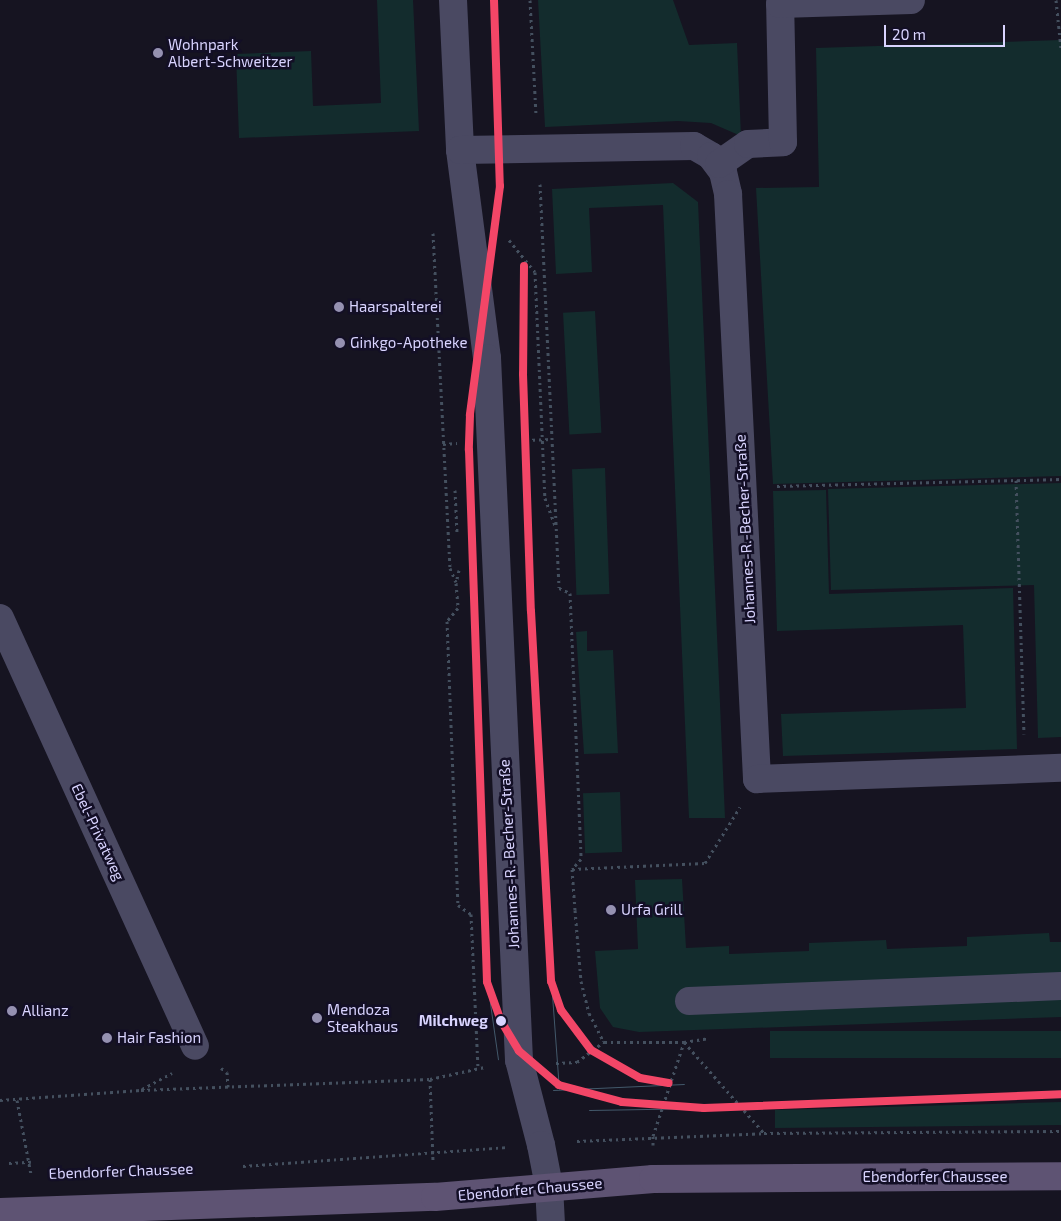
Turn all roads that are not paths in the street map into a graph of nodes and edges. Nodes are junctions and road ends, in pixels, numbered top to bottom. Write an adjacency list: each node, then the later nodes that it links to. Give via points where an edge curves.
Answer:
1 (453, 0): 3 (street, Johannes-R.-Becher-Straße)
2 (911, 0): 4 (street, via 780,4 783,142 748,144)
3 (460, 150): 4 (street, via 694,146); 11 (street, Johannes-R.-Becher-Straße, via 487,358 519,1060 534,1111)
4 (719, 164): 6 (street, Johannes-R.-Becher-Straße, via 728,194 757,779)
5 (0, 618): 9 (street, Ebel-Privatweg)
6 (1061, 768)
7 (1061, 986): 8 (street)
8 (690, 1001)
9 (195, 1046)
10 (1061, 1176): 11 (main road, Ebendorfer Chaussee, via 653,1179)
11 (549, 1186): 12 (main road, Ebendorfer Chaussee, via 435,1197); 13 (street)
12 (16, 1215)
13 (551, 1221)

